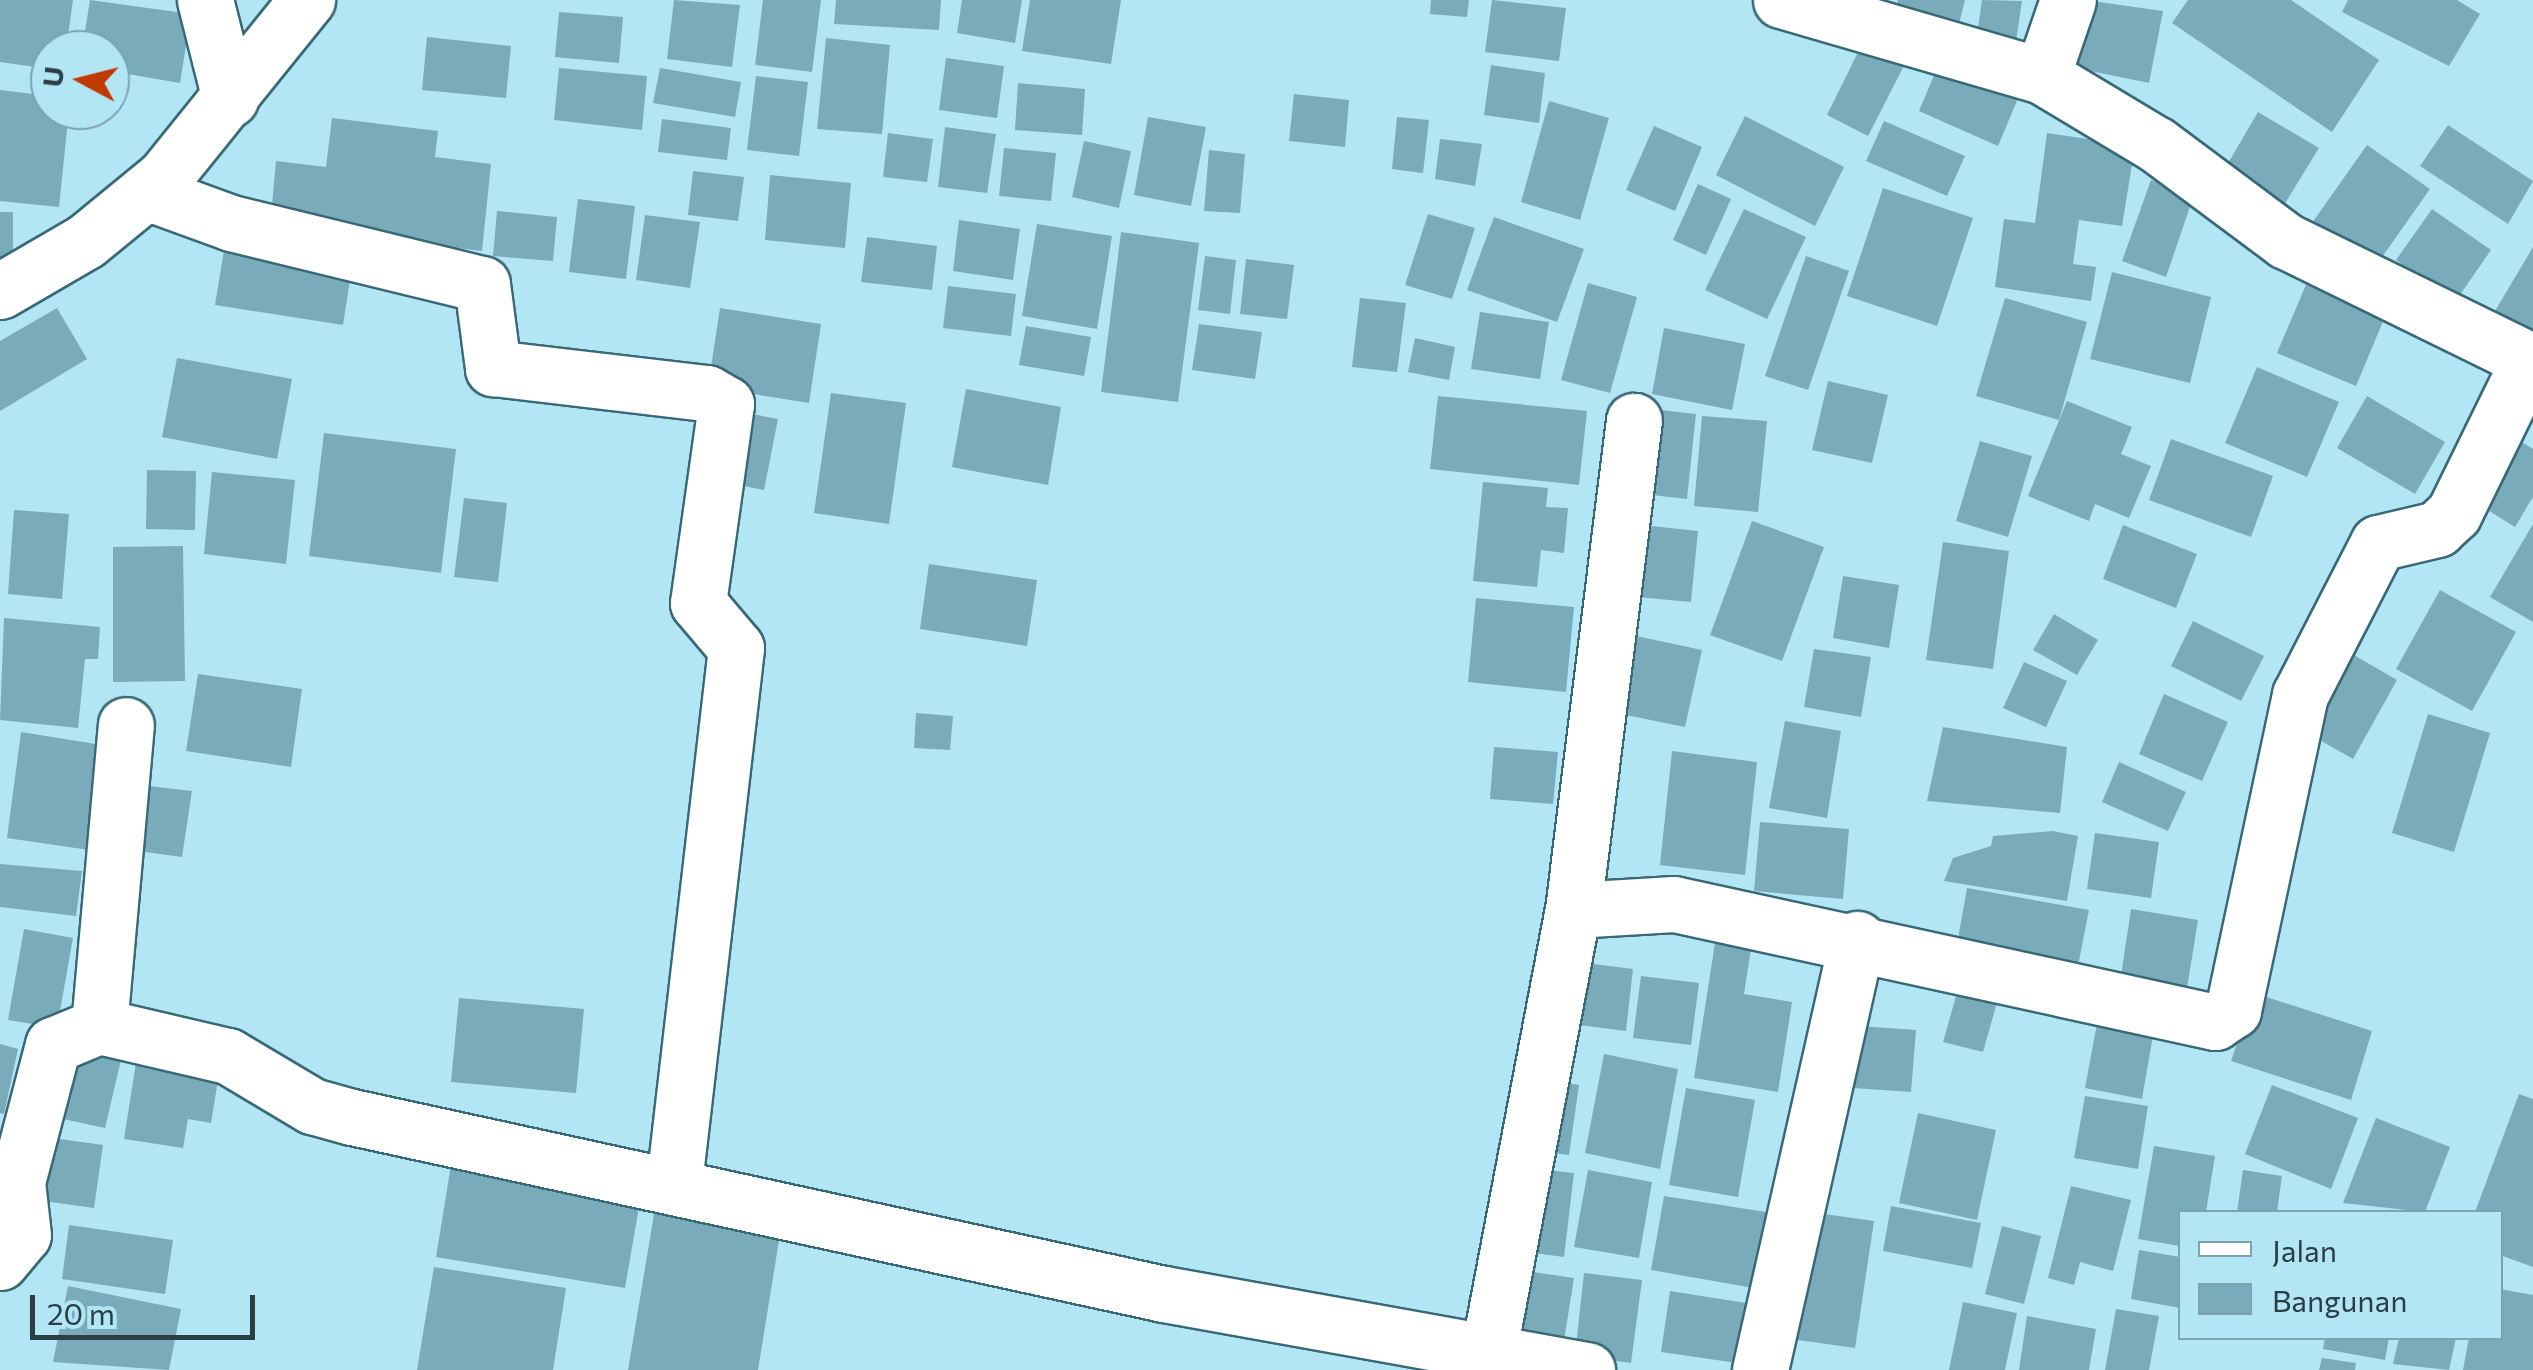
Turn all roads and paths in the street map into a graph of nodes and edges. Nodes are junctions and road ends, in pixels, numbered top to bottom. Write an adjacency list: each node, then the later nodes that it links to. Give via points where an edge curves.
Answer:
1 (206, 0): 6 (street)
2 (308, 0): 6 (street)
3 (1781, 0): 5 (street)
4 (2068, 0): 5 (street)
5 (2042, 76): 12 (street, via 2158,146 2265,229 2516,347 2528,371 2445,524 2378,543 2300,694 2225,1019)
6 (230, 99): 7 (street)
7 (146, 192): 8 (street, via 86,242); 14 (street, via 231,223 482,284 493,368 708,393 726,404 698,603 736,648)
8 (0, 291)
9 (1634, 422): 11 (street)
10 (126, 725): 13 (street)
11 (1573, 910): 12 (street, via 1674,904); 16 (street)
12 (1857, 939): 18 (street)
13 (99, 1026): 14 (street, via 228,1056 330,1112); 15 (street, via 53,1045 17,1182 23,1236)
14 (674, 1183): 16 (street)
15 (0, 1262)
16 (1487, 1360): 17 (street)
17 (1587, 1370)
18 (1760, 1370)

